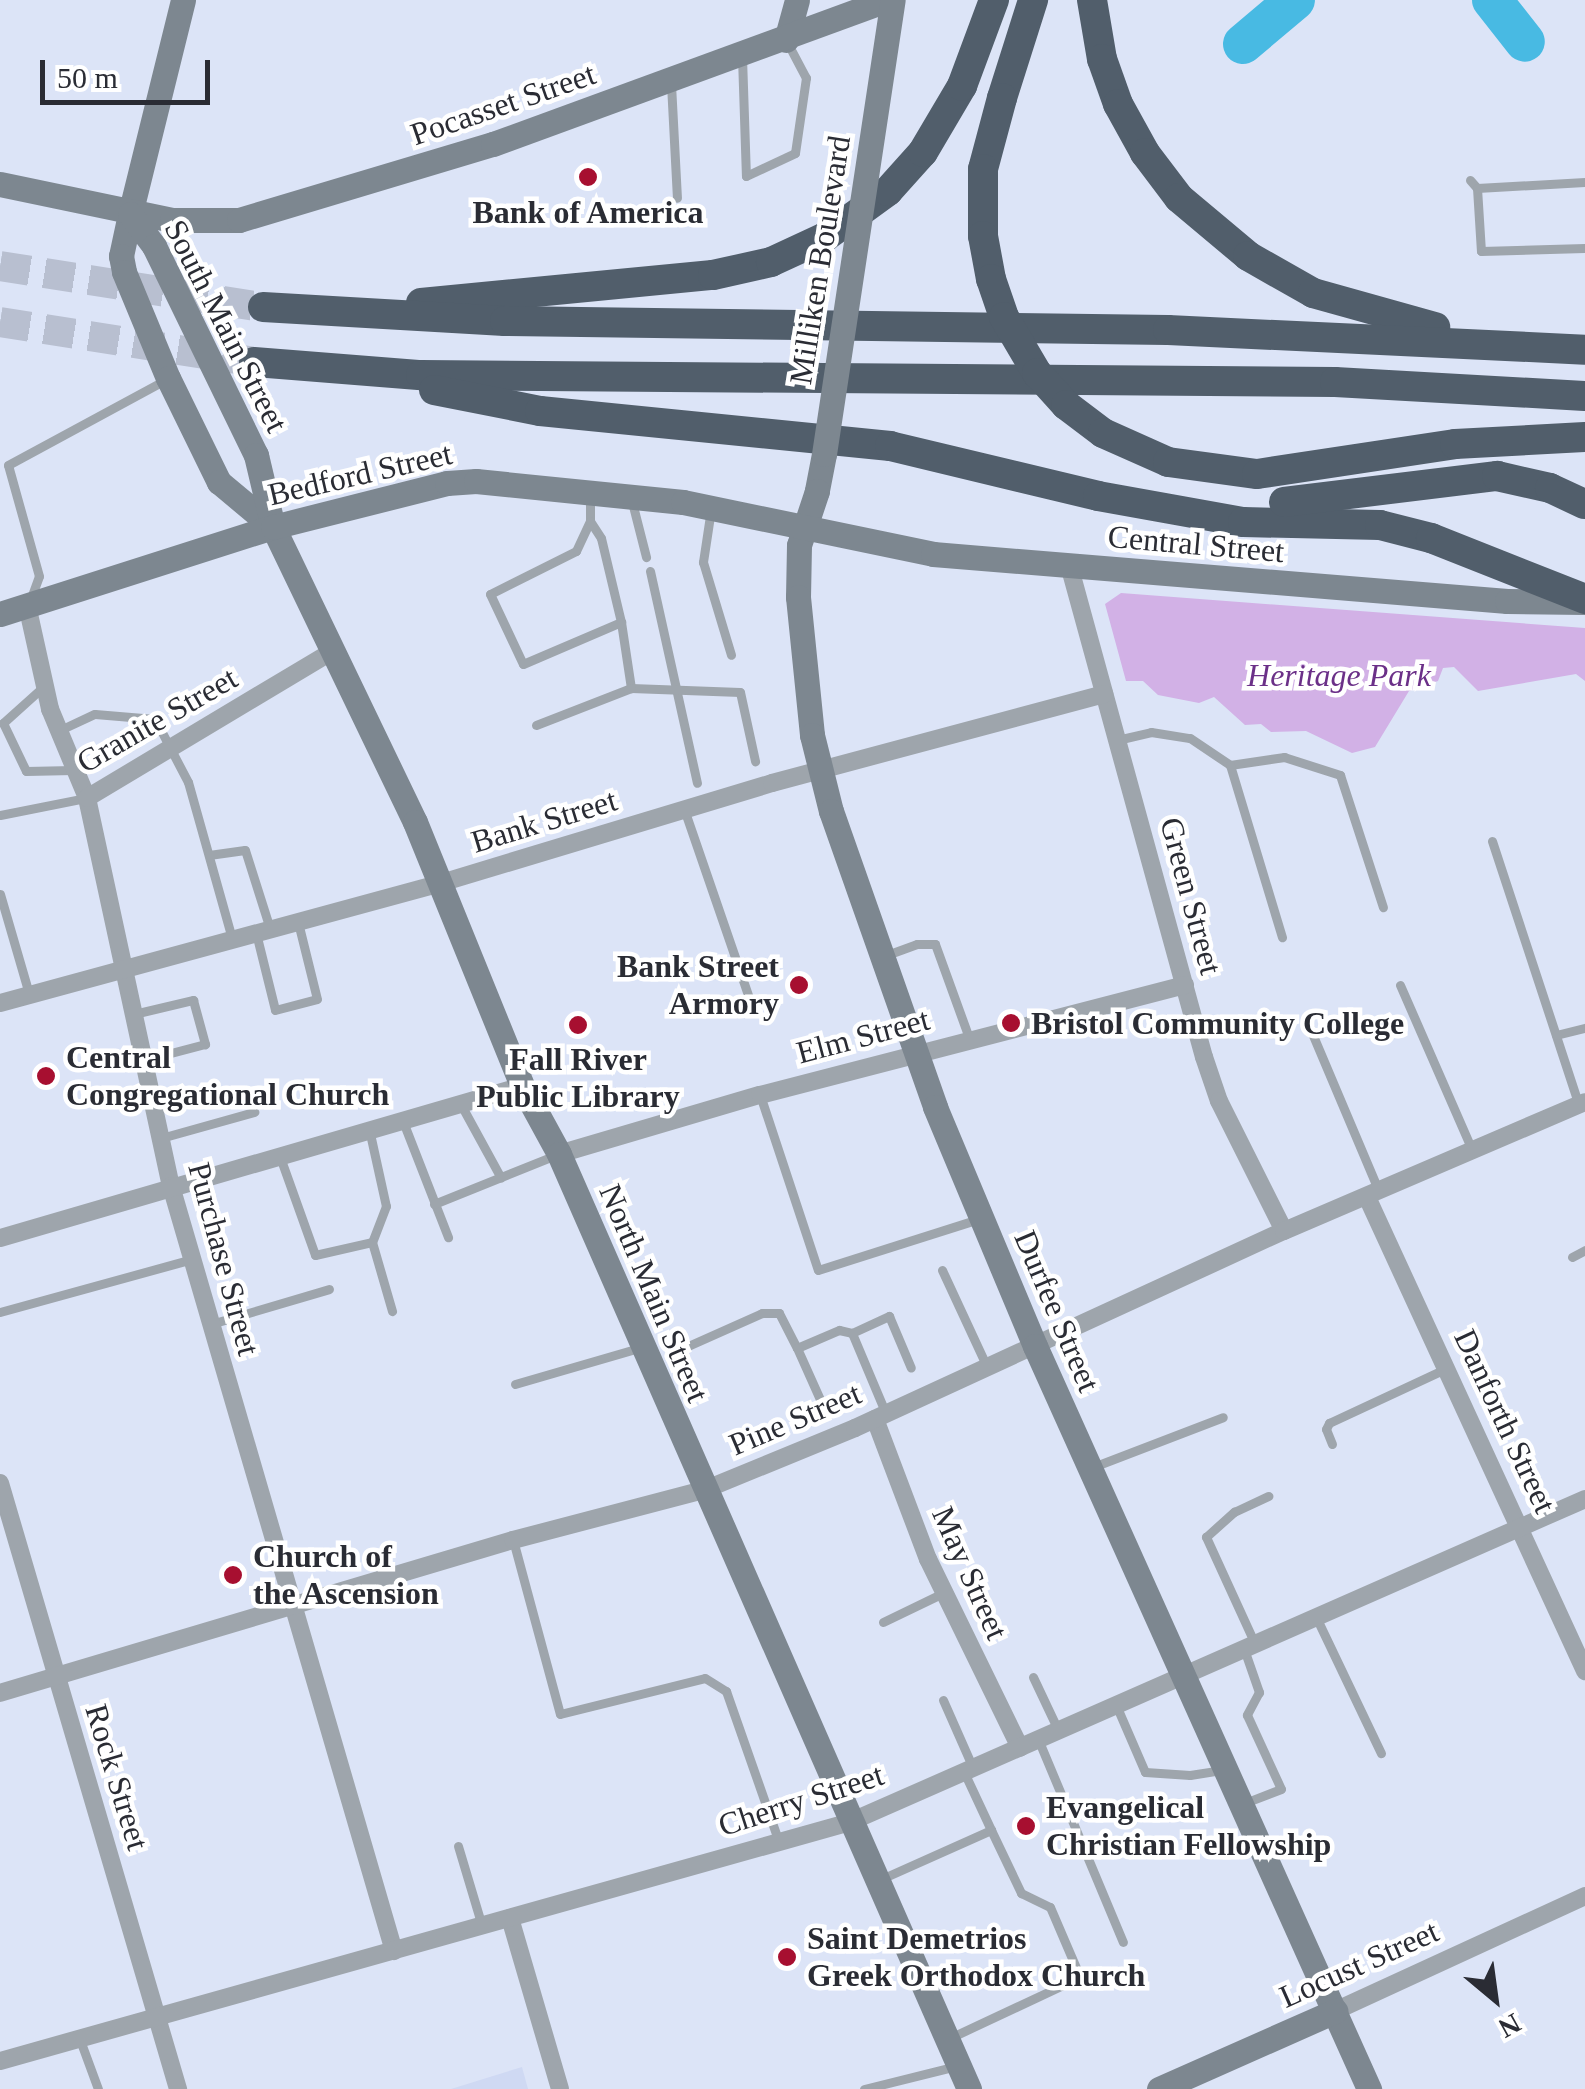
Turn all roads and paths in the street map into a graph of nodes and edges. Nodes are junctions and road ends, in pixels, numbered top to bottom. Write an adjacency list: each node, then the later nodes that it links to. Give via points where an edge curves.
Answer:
1 (183, 0): 13 (main road, South Main Street)
2 (798, 0): 7 (main road)
3 (890, 0): 7 (main road, Pocasset Street); 31 (main road, Milliken Boulevard, bridge, via 824,454)
4 (994, 0): 16 (highway, via 950,110 908,171 848,222 799,250 713,275)
5 (1033, 0): 23 (highway, bridge, via 983,169 983,236 1004,317 1037,373 1066,405 1103,433 1168,462 1257,474 1455,444)
6 (1092, 0): 17 (highway, via 1118,104 1170,187 1248,256 1340,302)
7 (786, 40): 8 (main road, Pocasset Street); 8 (lane, via 806,78 795,153 746,176)
8 (742, 55): 9 (main road, Pocasset Street)
9 (671, 81): 12 (lane); 13 (main road, Pocasset Street, via 492,144 239,220)
10 (1585, 182): 14 (lane, via 1474,184 1481,250)
11 (0, 184): 13 (main road, Pocasset Street)
12 (677, 198)
13 (130, 214): 21 (main road, South Main Street, via 124,272); 30 (main road, South Main Street, via 154,246 256,455)
14 (1585, 248)
15 (263, 308): 16 (highway)
16 (374, 310): 17 (highway, via 505,322 1168,330)
17 (1516, 346): 18 (highway)
18 (1585, 350)
19 (254, 362): 20 (highway)
20 (338, 370): 22 (highway, via 505,378 1335,382); 26 (highway, via 540,411 890,446)
21 (168, 378): 30 (main road, South Main Street, via 219,482); 36 (lane, Purchase Street, via 8,466 39,576)
22 (1585, 396)
23 (1585, 437)
24 (590, 491): 25 (main road, Bedford Street); 29 (lane); 30 (main road, Bedford Street, via 462,481)
25 (630, 496): 28 (main road, Bedford Street); 32 (lane)
26 (1132, 500): 27 (highway, via 1314,500 1497,476); 35 (highway, via 1243,522 1353,522 1406,530)
27 (1585, 504)
28 (711, 506): 31 (main road, Bedford Street); 40 (lane, via 703,562)
29 (590, 520): 38 (lane, via 601,538); 38 (lane, via 576,552 490,594 522,664)
30 (272, 527): 36 (main road, Bedford Street); 39 (main road, North Main Street)
31 (804, 527): 33 (main road, Central Street, via 933,554); 52 (main road, Durfee Street, via 800,644)
32 (646, 557)
33 (1069, 566): 35 (main road, Central Street, via 1507,601); 44 (street, Green Street)
34 (650, 571): 42 (lane)
35 (1585, 600)
36 (27, 605): 37 (main road, Bedford Street); 41 (street, Purchase Street)
37 (0, 614)
38 (621, 622): 43 (lane)
39 (334, 650): 48 (street, Granite Street); 59 (main road, North Main Street)
40 (731, 656)
41 (45, 686): 46 (street, Purchase Street); 51 (lane, via 3,723 26,771)
42 (678, 687): 43 (lane); 49 (lane, via 740,692); 53 (lane)
43 (631, 688): 45 (lane)
44 (1104, 694): 47 (street, Green Street); 52 (street, Bank Street)
45 (536, 724)
46 (60, 730): 48 (lane, via 95,714 130,714 156,719); 51 (street, Purchase Street)
47 (1117, 740): 50 (lane, via 1151,732 1190,738); 68 (street, Green Street)
48 (173, 746): 54 (street, Granite Street); 58 (lane)
49 (756, 760)
50 (1230, 765): 61 (lane, via 1284,757 1340,775); 64 (lane)
51 (77, 770): 54 (street, Purchase Street)
52 (820, 773): 55 (street, Bank Street); 66 (main road, Durfee Street)
53 (697, 782)
54 (87, 798): 56 (lane, Granite Street); 67 (street, Purchase Street)
55 (684, 809): 59 (street, Bank Street); 72 (lane)
56 (0, 815)
57 (1492, 841): 76 (lane)
58 (208, 856): 63 (lane, via 245,850); 65 (lane)
59 (441, 884): 62 (street, Bank Street); 80 (main road, North Main Street)
60 (0, 894): 70 (lane)
61 (1383, 908)
62 (298, 922): 63 (street, Bank Street); 63 (lane, via 317,999 275,1010)
63 (263, 931): 65 (street, Bank Street)
64 (1282, 936)
65 (232, 939): 67 (street, Bank Street)
66 (881, 956): 77 (lane, via 935,944); 78 (main road, Durfee Street)
67 (124, 967): 70 (street, Bank Street); 73 (street, Purchase Street)
68 (1185, 985): 77 (street, Elm Street); 96 (street, Green Street, via 1219,1100)
69 (1400, 985): 88 (lane)
70 (29, 994): 71 (street, Bank Street)
71 (0, 1003)
72 (752, 1006)
73 (134, 1014): 79 (street, Purchase Street); 79 (lane, via 192,1000 205,1044)
74 (1309, 1026): 93 (lane)
75 (1585, 1028): 76 (lane)
76 (1556, 1035): 83 (lane)
77 (969, 1038): 78 (street, Elm Street)
78 (916, 1053): 81 (street, Elm Street); 95 (main road, Durfee Street)
79 (144, 1060): 87 (street, Purchase Street)
80 (522, 1086): 82 (street); 90 (main road, North Main Street)
81 (760, 1095): 90 (street, Elm Street); 95 (lane, via 818,1270)
82 (460, 1103): 85 (street); 91 (lane)
83 (1583, 1109): 88 (street, Pine Street)
84 (254, 1112): 87 (lane)
85 (402, 1119): 86 (street); 94 (lane)
86 (368, 1129): 89 (street); 99 (lane, via 386,1206)
87 (160, 1138): 92 (street, Purchase Street)
88 (1474, 1152): 93 (street, Pine Street)
89 (279, 1154): 92 (street); 99 (lane, via 315,1255)
90 (559, 1154): 91 (lane); 111 (main road, North Main Street)
91 (500, 1178): 94 (lane)
92 (171, 1185): 98 (street); 102 (street, Purchase Street)
93 (1373, 1194): 96 (street, Pine Street); 115 (street, Danforth Street)
94 (434, 1204): 97 (lane)
95 (982, 1218): 110 (main road, Durfee Street)
96 (1284, 1231): 110 (street, Pine Street)
97 (448, 1237)
98 (0, 1238)
99 (372, 1242): 105 (lane)
100 (1585, 1250): 101 (lane)
101 (1572, 1257)
102 (192, 1260): 106 (lane); 107 (street, Purchase Street)
103 (942, 1270): 113 (lane)
104 (329, 1289): 107 (lane)
105 (392, 1311)
106 (0, 1312)
107 (211, 1324): 129 (street, Purchase Street)
108 (852, 1333): 112 (lane, via 839,1330); 114 (lane, via 889,1316); 118 (lane)
109 (688, 1346): 112 (lane, via 762,1313 779,1313)
110 (1035, 1346): 113 (street, Pine Street); 121 (main road, Durfee Street)
111 (642, 1347): 116 (lane); 123 (main road, North Main Street)
112 (796, 1348): 117 (lane)
113 (987, 1367): 118 (street, Pine Street)
114 (912, 1368)
115 (1447, 1368): 120 (lane, via 1329,1423); 126 (street, Danforth Street)
116 (515, 1384)
117 (823, 1406)
118 (880, 1416): 123 (street, Pine Street); 128 (street, May Street)
119 (1223, 1417): 121 (lane)
120 (1332, 1444)
121 (1090, 1468): 134 (main road, Durfee Street)
122 (0, 1482): 135 (street, Rock Street)
123 (704, 1490): 127 (street, Pine Street); 147 (main road, North Main Street)
124 (1268, 1496): 132 (lane, via 1234,1512 1206,1537)
125 (1585, 1499): 126 (street, Cherry Street)
126 (1521, 1527): 130 (street, Cherry Street); 133 (street, Danforth Street)
127 (513, 1540): 129 (street, Pine Street); 149 (lane, via 560,1714 706,1678 726,1690)
128 (943, 1592): 131 (lane); 142 (street, May Street)
129 (296, 1606): 135 (street, Pine Street); 156 (street, Purchase Street)
130 (1316, 1617): 132 (street, Cherry Street); 143 (lane)
131 (882, 1622)
132 (1250, 1646): 134 (street, Cherry Street); 146 (lane, via 1259,1692 1247,1715 1281,1789)
133 (1585, 1671)
134 (1184, 1675): 139 (street, Cherry Street); 144 (main road, Durfee Street)
135 (54, 1676): 137 (street, Pine Street); 158 (street, Rock Street)
136 (1034, 1678): 140 (lane)
137 (0, 1693)
138 (943, 1700): 145 (lane)
139 (1116, 1705): 140 (street, Cherry Street); 144 (lane, via 1144,1772)
140 (1058, 1730): 141 (street, Cherry Street)
141 (1038, 1739): 142 (street, Cherry Street); 155 (lane)
142 (1020, 1748): 145 (street, Cherry Street)
143 (1381, 1753)
144 (1226, 1769): 146 (main road, Durfee Street)
145 (968, 1770): 147 (street, Cherry Street); 148 (lane)
146 (1242, 1804): 157 (main road, Durfee Street)
147 (850, 1822): 149 (street, Cherry Street); 151 (main road, North Main Street)
148 (991, 1830): 151 (lane); 160 (lane, via 1020,1893 1050,1907 1080,1977)
149 (778, 1842): 153 (street, Cherry Street)
150 (458, 1846): 154 (lane)
151 (876, 1881): 160 (main road, North Main Street)
152 (1585, 1896): 157 (street, Locust Street)
153 (510, 1918): 154 (street, Cherry Street); 165 (street)
154 (482, 1926): 156 (street, Cherry Street)
155 (1123, 1942)
156 (394, 1951): 158 (street, Cherry Street)
157 (1334, 2011): 168 (main road, Locust Street); 169 (main road, Durfee Street)
158 (157, 2018): 159 (street, Cherry Street); 164 (street, Rock Street)
159 (80, 2039): 161 (street, Cherry Street); 163 (lane)
160 (946, 2040): 162 (main road, North Main Street)
161 (0, 2061)
162 (958, 2065): 166 (lane); 167 (main road, North Main Street)
163 (98, 2089)
164 (178, 2089)
165 (560, 2089)
166 (864, 2089)
167 (969, 2089)
168 (1158, 2089)
169 (1369, 2089)

